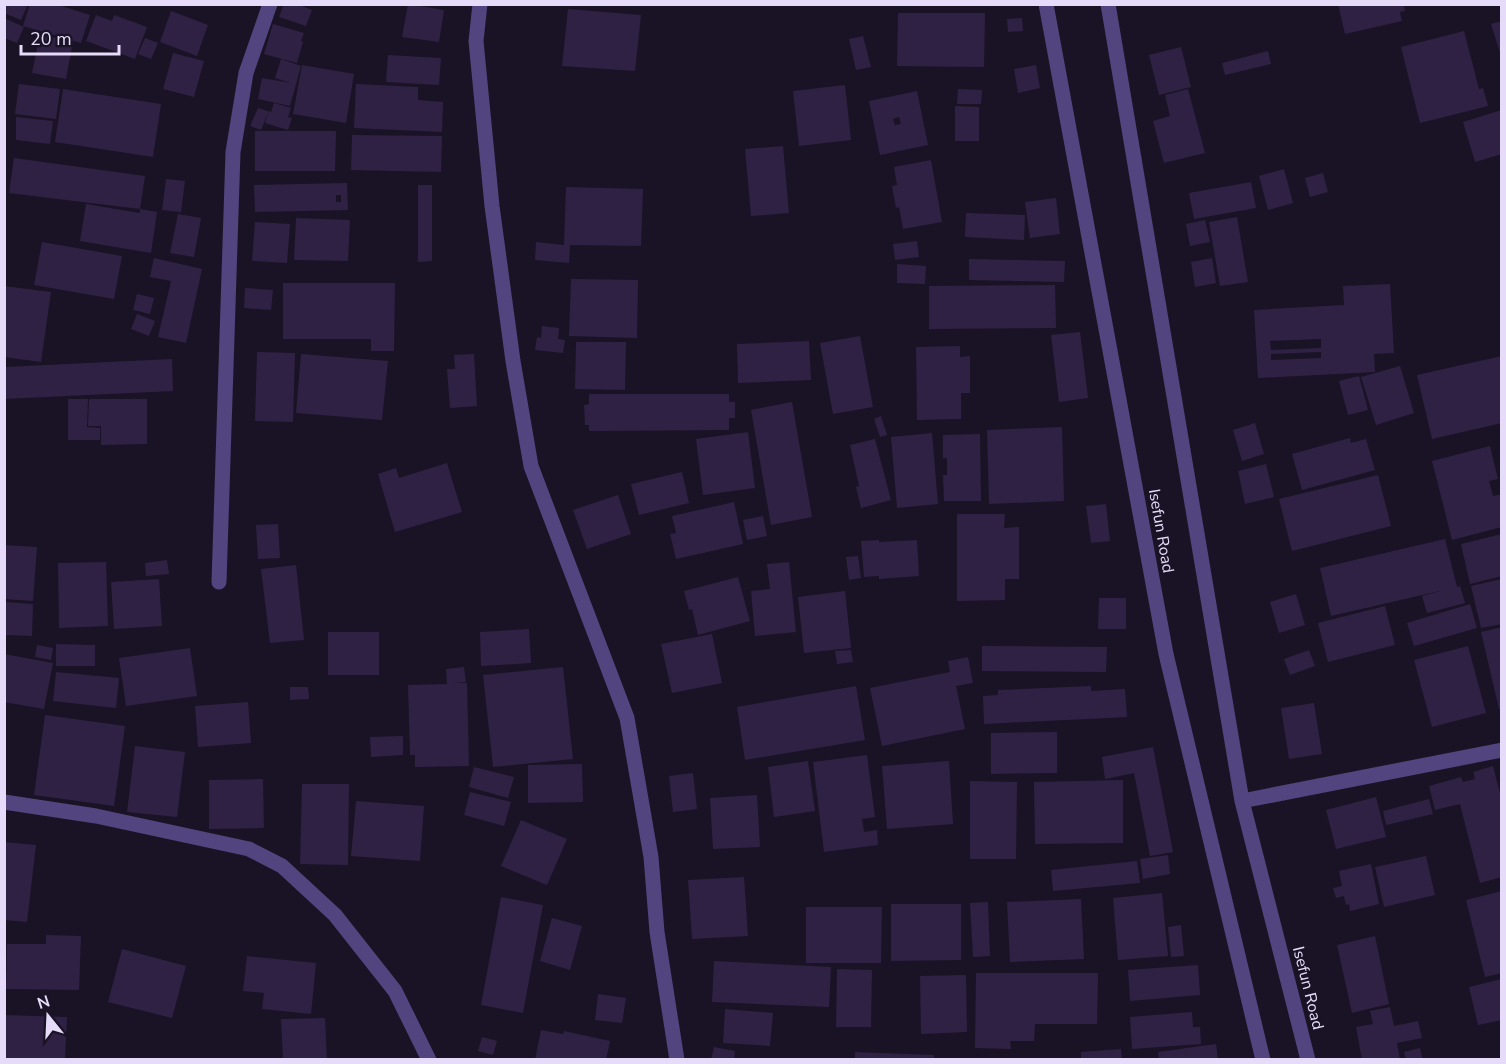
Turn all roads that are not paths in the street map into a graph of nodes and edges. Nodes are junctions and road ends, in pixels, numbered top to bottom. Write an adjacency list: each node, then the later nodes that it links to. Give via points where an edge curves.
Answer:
1 (270, 4): 5 (street, via 246,73 233,152)
2 (480, 4): 10 (street, via 476,41 492,206 531,466 627,718 651,857 657,932)
3 (1046, 4): 11 (street, Isefun Road, via 1166,654)
4 (1108, 4): 7 (street, Isefun Road)
5 (219, 582)
6 (1502, 750): 7 (street)
7 (1242, 801): 12 (street, Isefun Road)
8 (4, 802): 9 (street, via 96,816 249,849 282,866 335,915 395,992)
9 (429, 1059)
10 (677, 1059)
11 (1263, 1059)
12 (1308, 1059)

